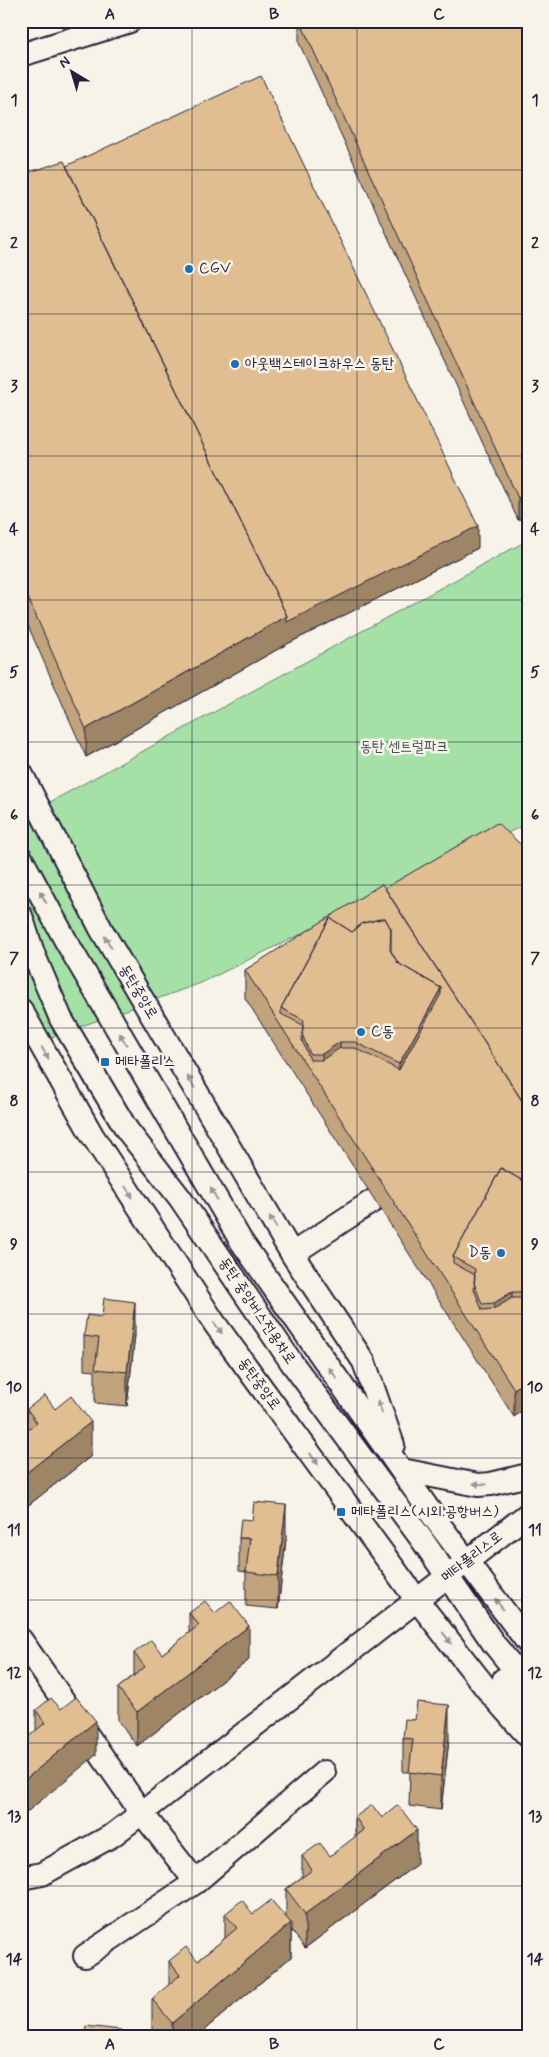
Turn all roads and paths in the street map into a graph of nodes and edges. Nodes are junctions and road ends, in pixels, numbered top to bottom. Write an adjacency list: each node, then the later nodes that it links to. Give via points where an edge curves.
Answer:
1 (130, 21): 2 (street)
2 (21, 55)
3 (21, 773): 9 (street, 동탄중앙로, one-way to 3, via 101,929)
4 (21, 858): 10 (street, 동탄중앙로, one-way to 4, via 241,1241)
5 (21, 916): 14 (street, 동탄 중앙버스전용차로, via 61,1019 127,1130 190,1212 292,1363 423,1540)
6 (21, 951): 14 (street, 동탄 중앙버스전용차로, via 42,1014 106,1122 414,1551)
7 (21, 1010): 15 (street, 동탄중앙로, one-way to 15, via 92,1134 215,1324)
8 (413, 1204): 9 (street, via 390,1177)
9 (292, 1254): 10 (street, 동탄중앙로, one-way to 9, via 364,1362)
10 (402, 1470): 11 (street, one-way to 10, via 478,1485); 13 (street, 동탄중앙로)
11 (528, 1475)
12 (528, 1514): 13 (street, 메타폴리스로)
13 (466, 1561): 14 (street, 메타폴리스로); 17 (street, 동탄중앙로, one-way to 13)
14 (441, 1581): 15 (street, 메타폴리스로); 18 (street, 동탄 중앙버스전용차로); 19 (street, 동탄 중앙버스전용차로, via 498,1672)
15 (417, 1600): 20 (street, 동탄중앙로, one-way to 20); 22 (street, 메타폴리스로)
16 (21, 1640): 22 (street)
17 (528, 1644)
18 (528, 1686)
19 (528, 1706)
20 (528, 1736)
21 (324, 1772): 24 (street)
22 (141, 1812): 23 (street, 메타폴리스로, via 112,1836 42,1874); 24 (street)
23 (21, 1878)
24 (196, 1882): 25 (street)
25 (85, 1956)

